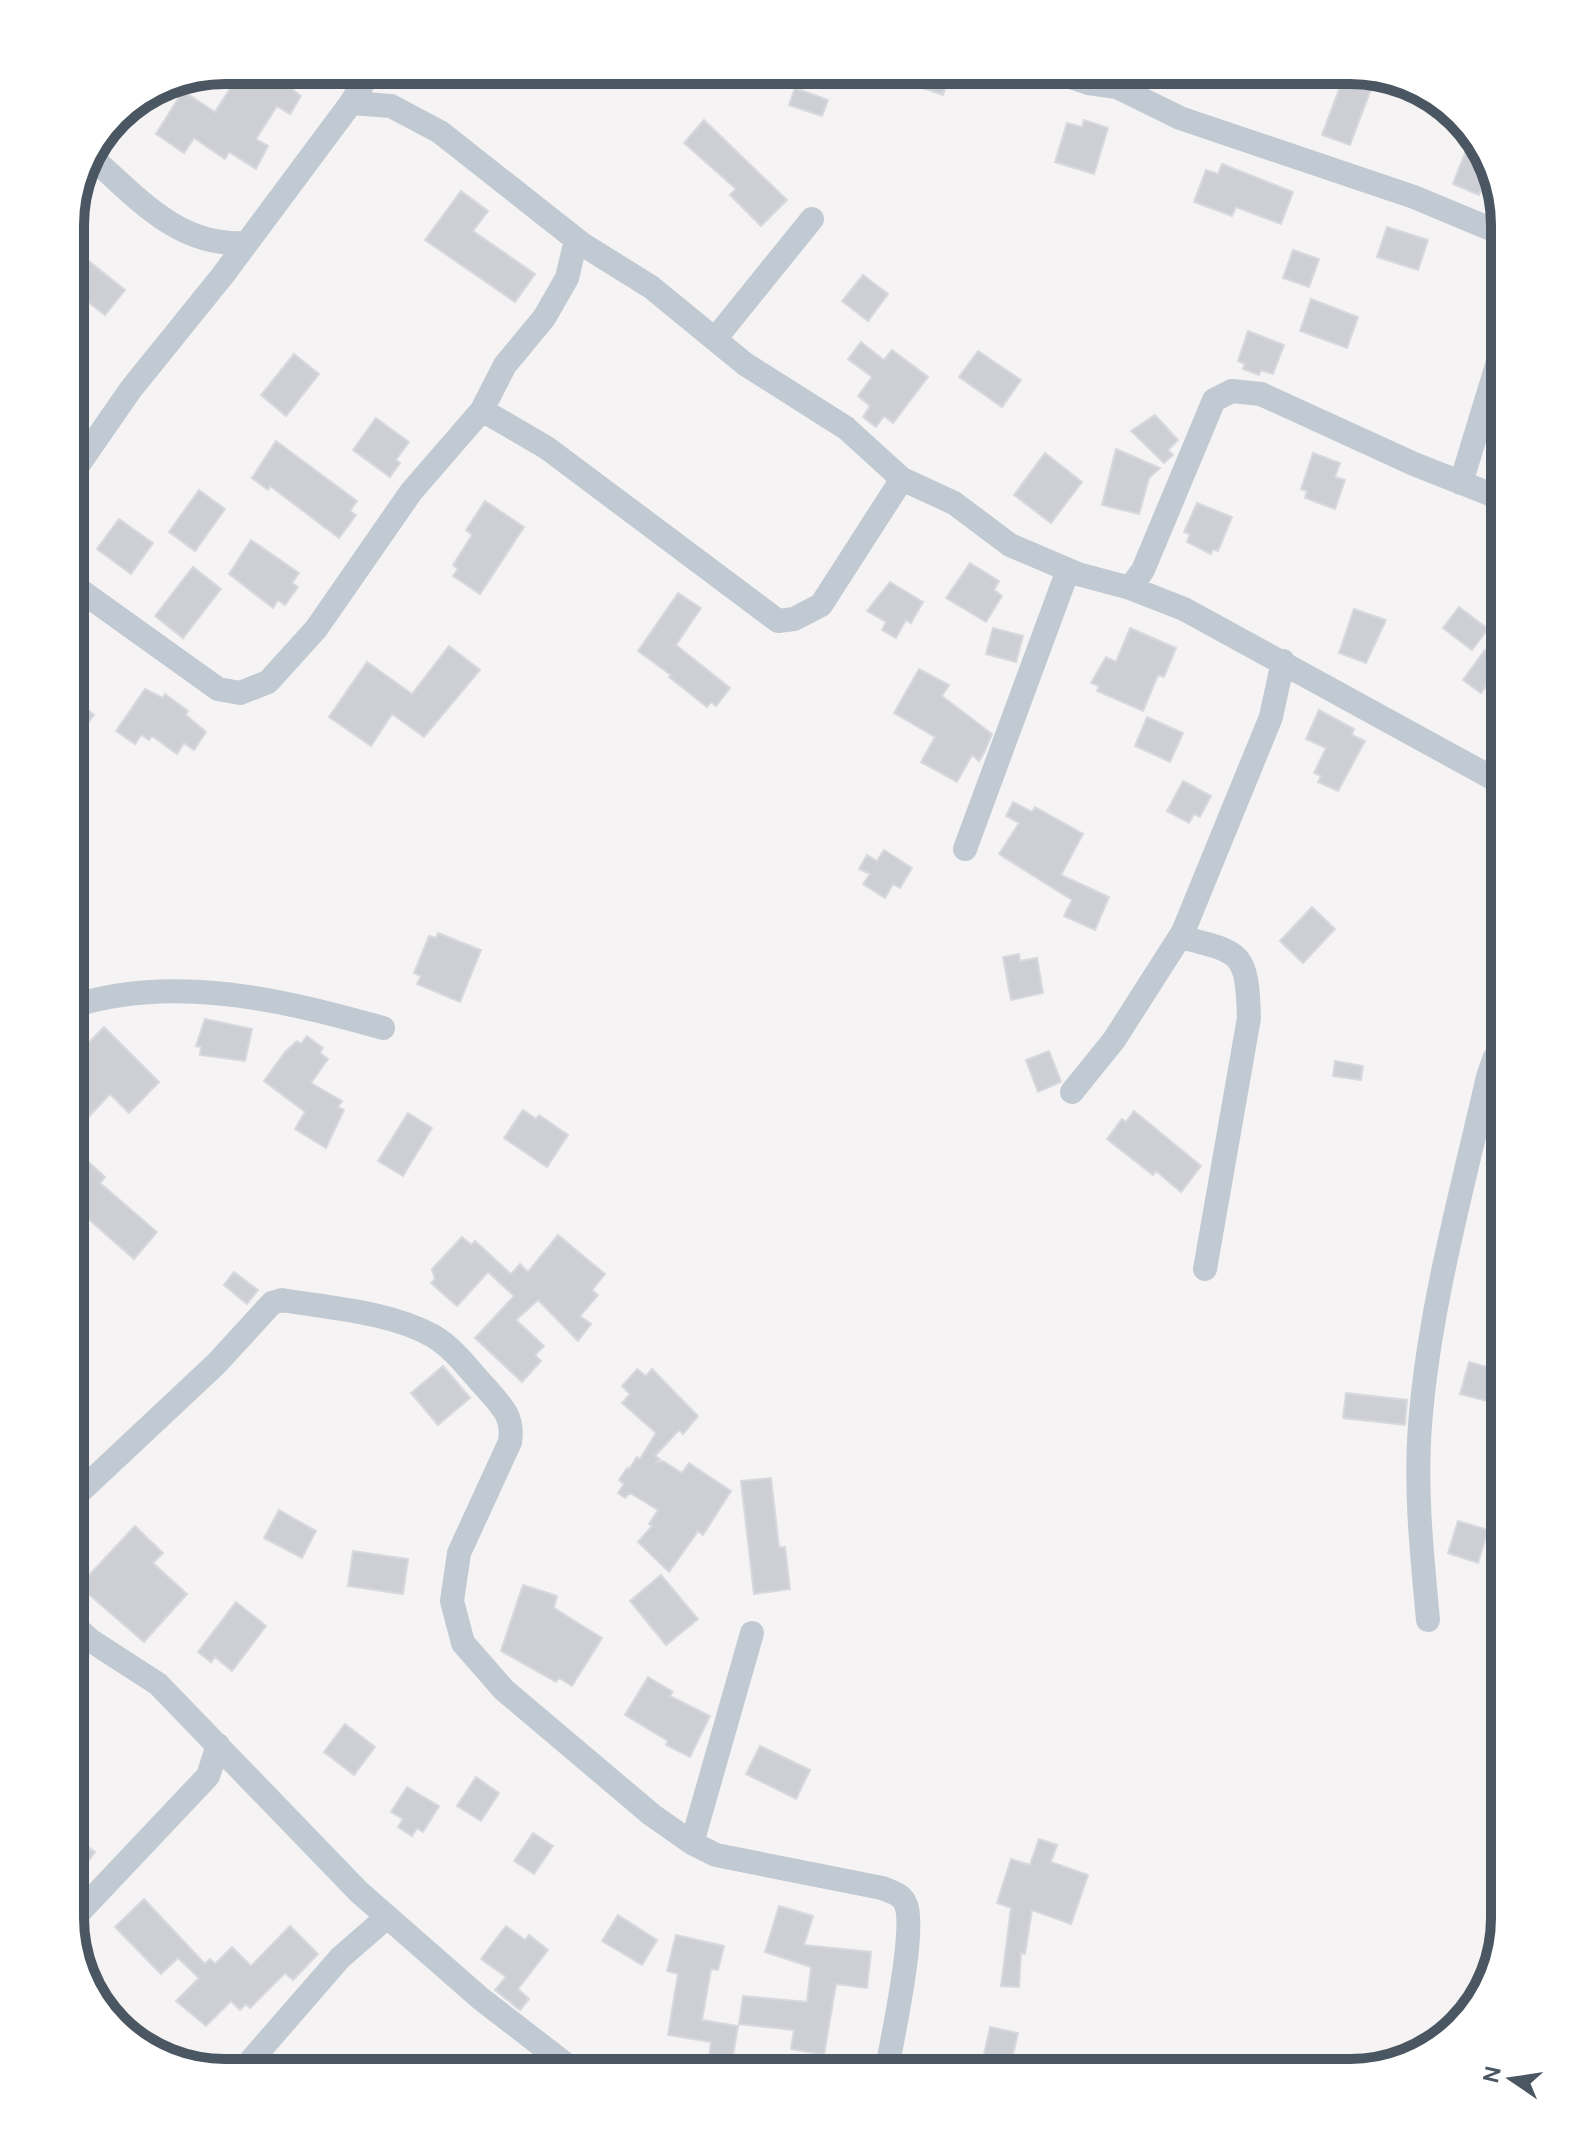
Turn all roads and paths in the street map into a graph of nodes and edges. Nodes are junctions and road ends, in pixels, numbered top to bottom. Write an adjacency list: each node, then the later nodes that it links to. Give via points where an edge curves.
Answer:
1 (363, 84): 3 (street)
2 (1128, 84): 6 (street, via 1180,118 1414,197)
3 (351, 103): 7 (street, via 391,106 414,116); 8 (street)
4 (98, 163): 8 (street, via 173,228 213,243)
5 (812, 219): 9 (street)
6 (1491, 229)
7 (576, 240): 9 (street, via 651,287); 11 (street, via 567,278 535,332 505,365)
8 (245, 243): 12 (street)
9 (715, 339): 13 (street, via 846,428)
10 (1491, 385): 14 (street)
11 (482, 410): 13 (street, via 547,448 778,621 821,605); 18 (street, via 411,492 316,629 268,682 240,693 218,689)
12 (84, 457)
13 (902, 479): 16 (street, via 954,503 1010,545)
14 (1461, 483): 15 (street); 17 (street, via 1261,394 1232,391 1214,400 1143,570)
15 (1491, 495)
16 (1068, 570): 17 (street); 21 (street)
17 (1130, 588): 19 (street, via 1184,609)
18 (84, 593)
19 (1283, 661): 20 (street); 22 (street, via 1271,717)
20 (1491, 777)
21 (965, 849)
22 (1180, 937): 26 (street, via 1114,1040); 27 (street, via 1226,948 1248,976 1249,1018)
23 (84, 1002): 24 (street, via 141,991 200,993 303,1005)
24 (383, 1028)
25 (1491, 1068): 29 (street, via 1425,1373 1419,1514)
26 (1072, 1092)
27 (1205, 1269)
28 (84, 1488): 33 (street, via 216,1364 272,1303 282,1300 395,1319 434,1337 463,1360 505,1408 512,1426 510,1442 459,1553 452,1601 463,1643 504,1690)
29 (1428, 1620)
30 (752, 1633): 33 (street)
31 (84, 1635): 32 (street, via 158,1684)
32 (218, 1745): 34 (street, via 208,1776); 35 (street)
33 (692, 1843): 38 (street, via 716,1855 900,1895 907,1907 904,1974)
34 (84, 1907)
35 (387, 1917): 36 (street, via 340,1958); 37 (street)
36 (252, 2059)
37 (559, 2059)
38 (889, 2059)

